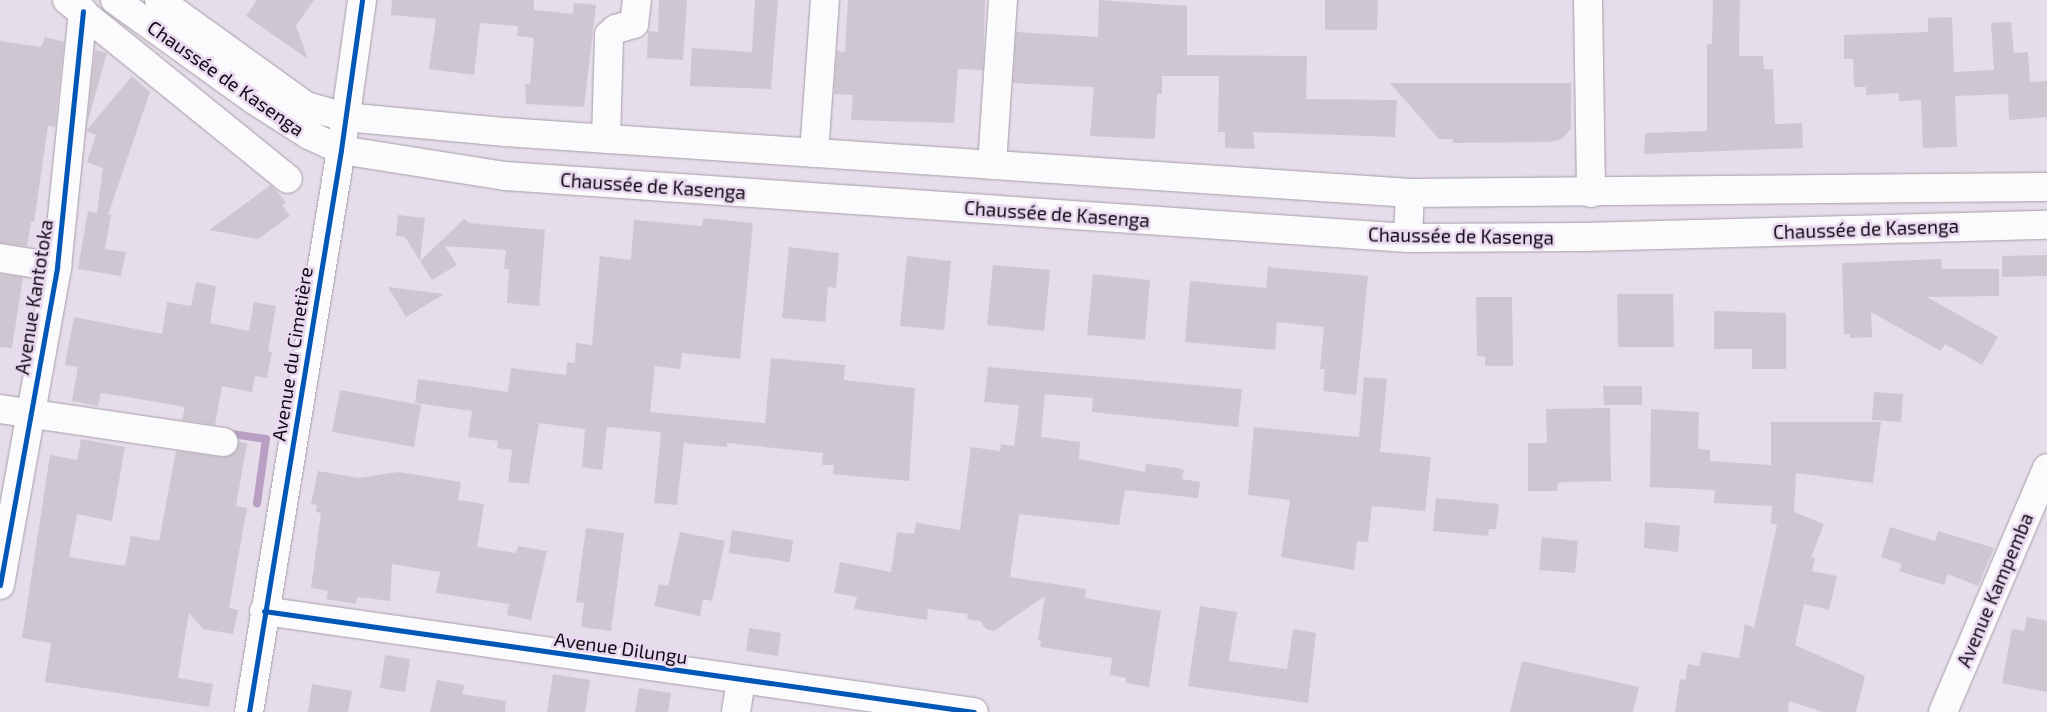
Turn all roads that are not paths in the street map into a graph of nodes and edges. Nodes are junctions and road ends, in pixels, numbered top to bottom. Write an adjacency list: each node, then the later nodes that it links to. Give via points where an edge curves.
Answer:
1 (115, 0): 11 (main road, Chaussée de Kasenga, via 291,126)
2 (159, 0): 9 (main road, Chaussée de Kasenga, via 306,106)
3 (362, 0): 9 (main road, Avenue du Cimetière)
4 (637, 0): 10 (main road, via 634,24 616,29 609,35)
5 (825, 0): 12 (main road)
6 (1003, 0): 13 (main road)
7 (1588, 0): 17 (main road)
8 (75, 6): 14 (main road); 21 (main road, Avenue Kantotoka)
9 (345, 117): 10 (main road, Chaussée de Kasenga); 11 (main road, Avenue du Cimetière)
10 (606, 139): 12 (main road, Chaussée de Kasenga)
11 (341, 150): 19 (main road, Chaussée de Kasenga, via 505,176); 27 (main road, Avenue du Cimetière)
12 (814, 153): 13 (main road, Chaussée de Kasenga)
13 (992, 165): 16 (main road, Chaussée de Kasenga)
14 (288, 178)
15 (2047, 187): 17 (main road, Chaussée de Kasenga)
16 (1410, 193): 17 (main road, Chaussée de Kasenga); 19 (main road)
17 (1591, 193)
18 (2047, 225): 19 (main road, Chaussée de Kasenga, via 1584,237)
19 (1408, 238)
20 (0, 258): 21 (main road)
21 (57, 267): 23 (main road, Avenue Kantotoka)
22 (0, 409): 23 (main road)
23 (31, 414): 24 (main road); 26 (main road, Avenue Kantotoka)
24 (224, 442)
25 (2047, 468): 32 (main road, Avenue Kampemba)
26 (0, 585)
27 (264, 611): 28 (main road, Avenue Dilungu); 29 (main road, Avenue du Cimetière)
28 (741, 680): 30 (main road); 31 (main road, Avenue Dilungu)
29 (250, 712)
30 (736, 712)
31 (974, 712)
32 (1943, 712)

